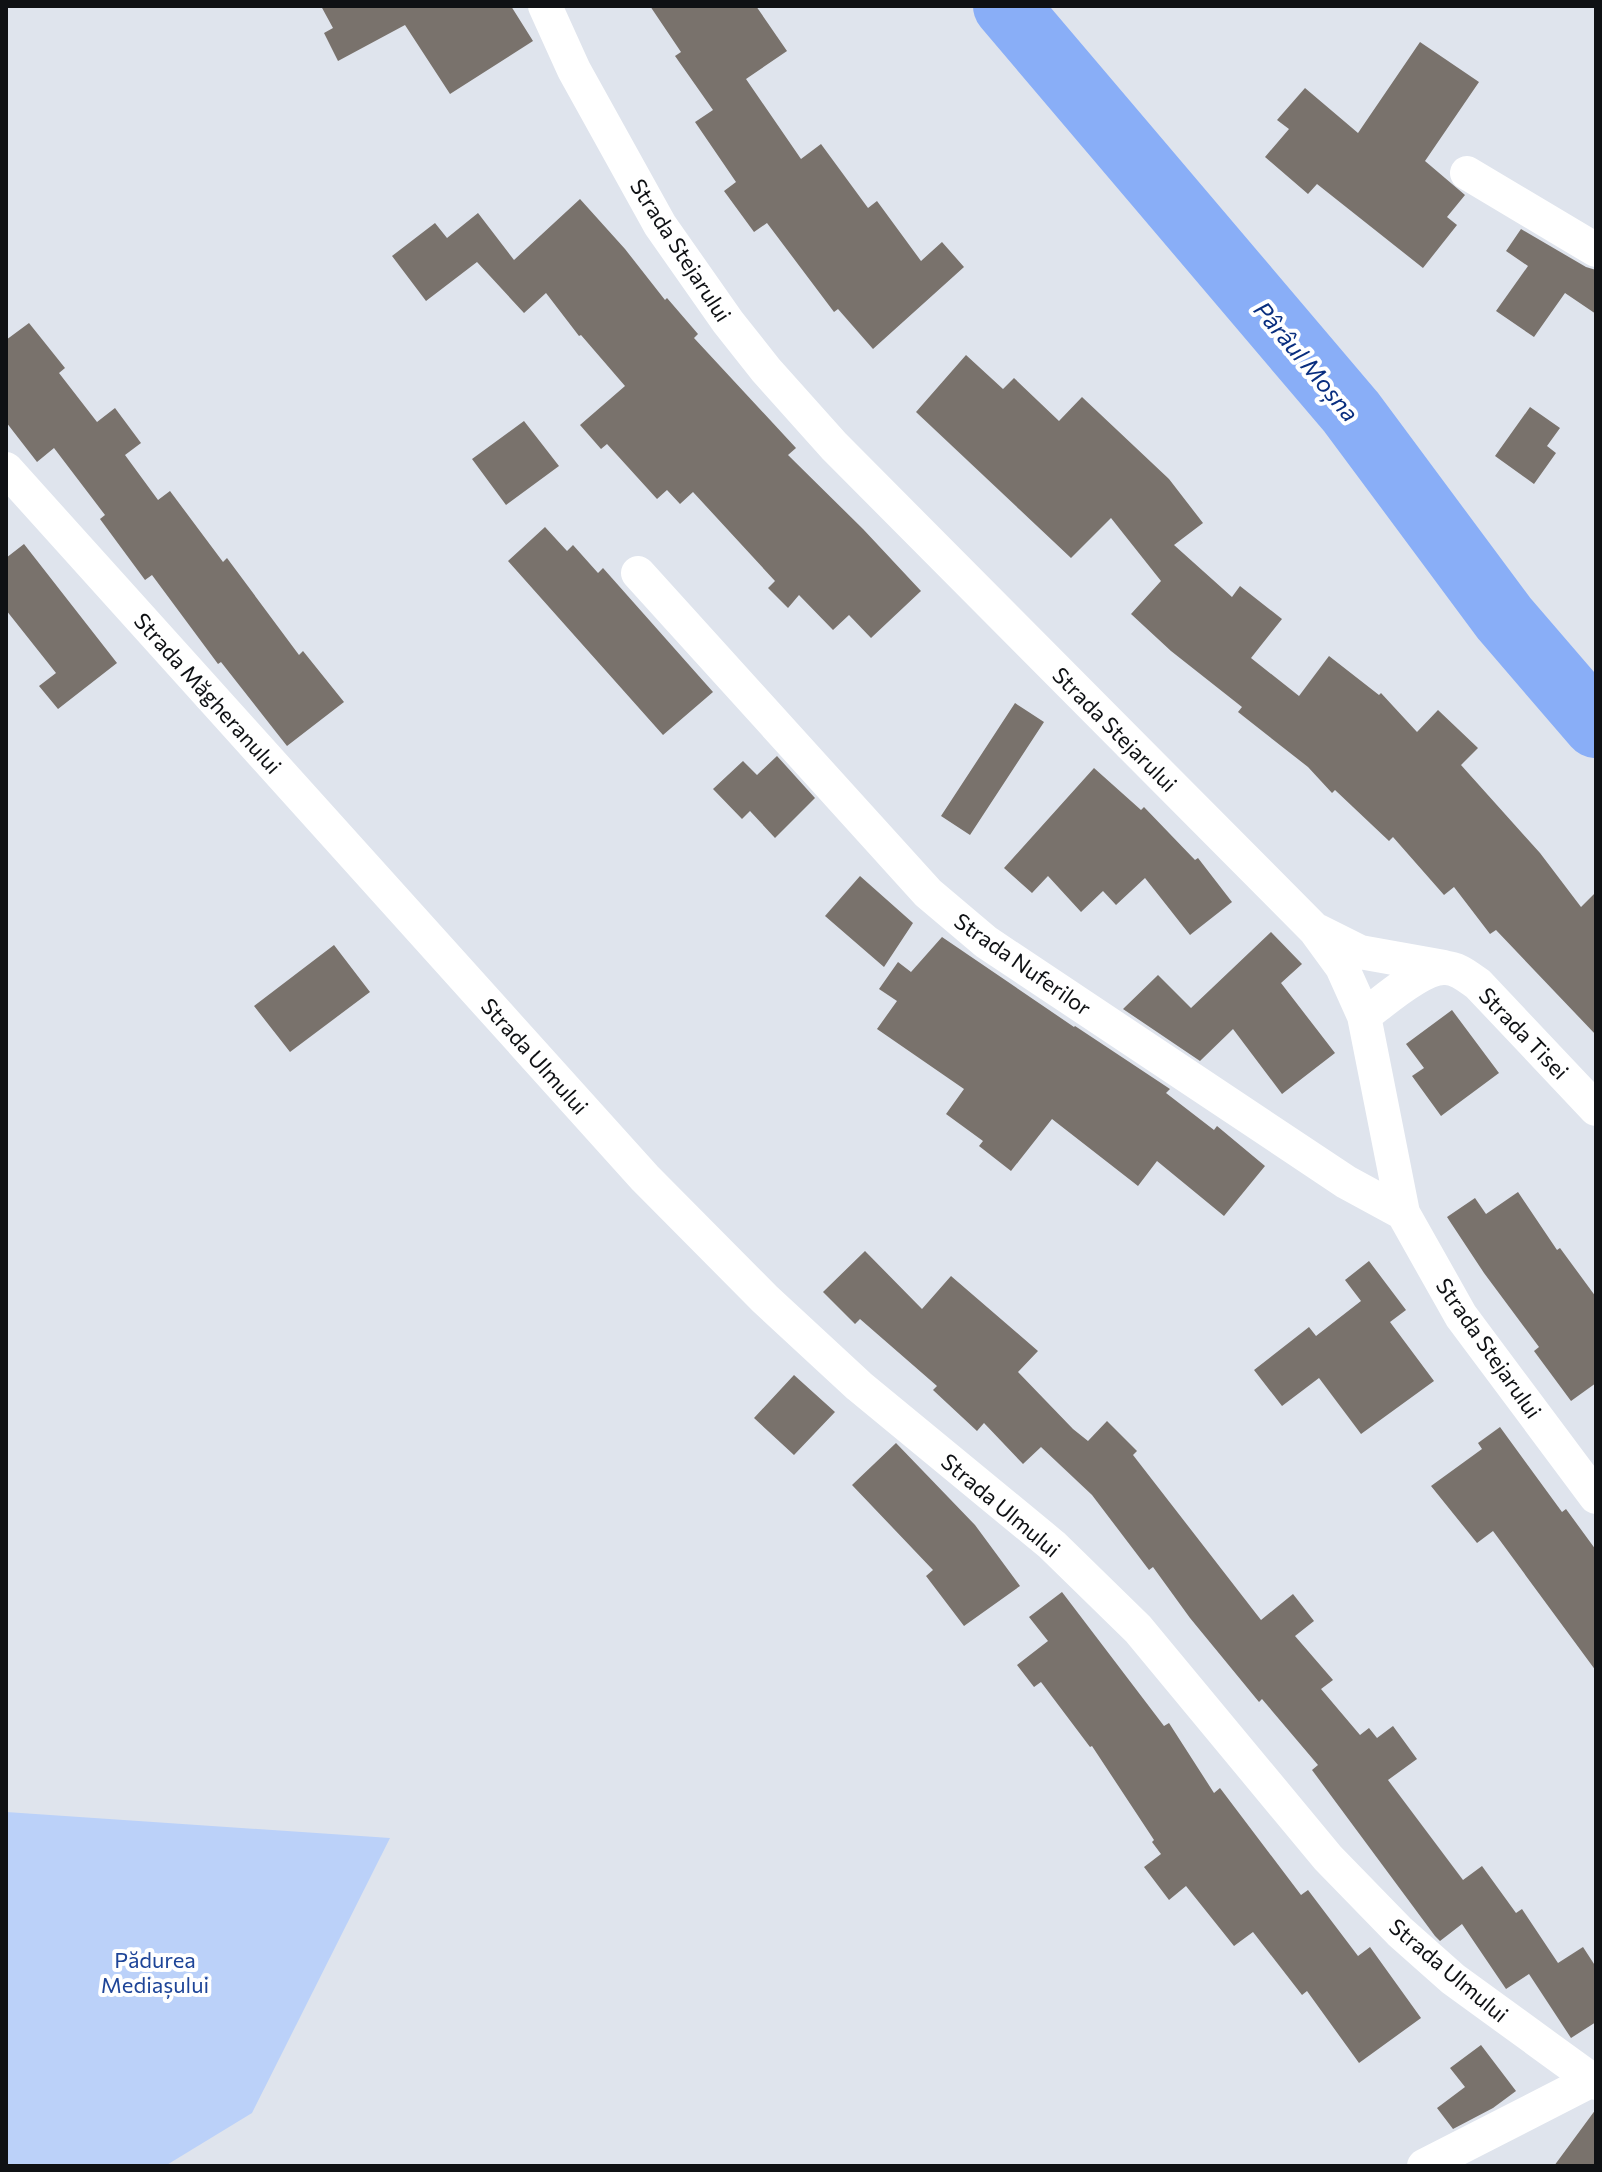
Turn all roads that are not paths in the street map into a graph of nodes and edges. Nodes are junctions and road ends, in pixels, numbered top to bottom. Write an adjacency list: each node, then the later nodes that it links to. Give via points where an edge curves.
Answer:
1 (545, 6): 7 (street, Strada Stejarului, via 574,70 660,225 766,370 834,446)
2 (1467, 173): 3 (street)
3 (1596, 250)
4 (6, 469): 6 (street, Strada Măgheranului)
5 (638, 573): 11 (street, Strada Nuferilor, via 928,893 986,942 1346,1182)
6 (411, 918): 13 (street, Strada Ulmului, via 645,1178 765,1299 859,1386 1052,1545 1138,1629 1328,1858 1400,1932 1453,1979)
7 (1315, 930): 8 (street, Strada Tisei, via 1360,952); 9 (street, Strada Stejarului, via 1342,967)
8 (1444, 967): 9 (street, via 1424,972); 10 (street, Strada Tisei, via 1478,984)
9 (1364, 1016): 11 (street, Strada Stejarului)
10 (1596, 1109)
11 (1403, 1213): 12 (street, Strada Stejarului, via 1461,1316)
12 (1596, 1497)
13 (1595, 2080): 14 (street)
14 (1424, 2166)

